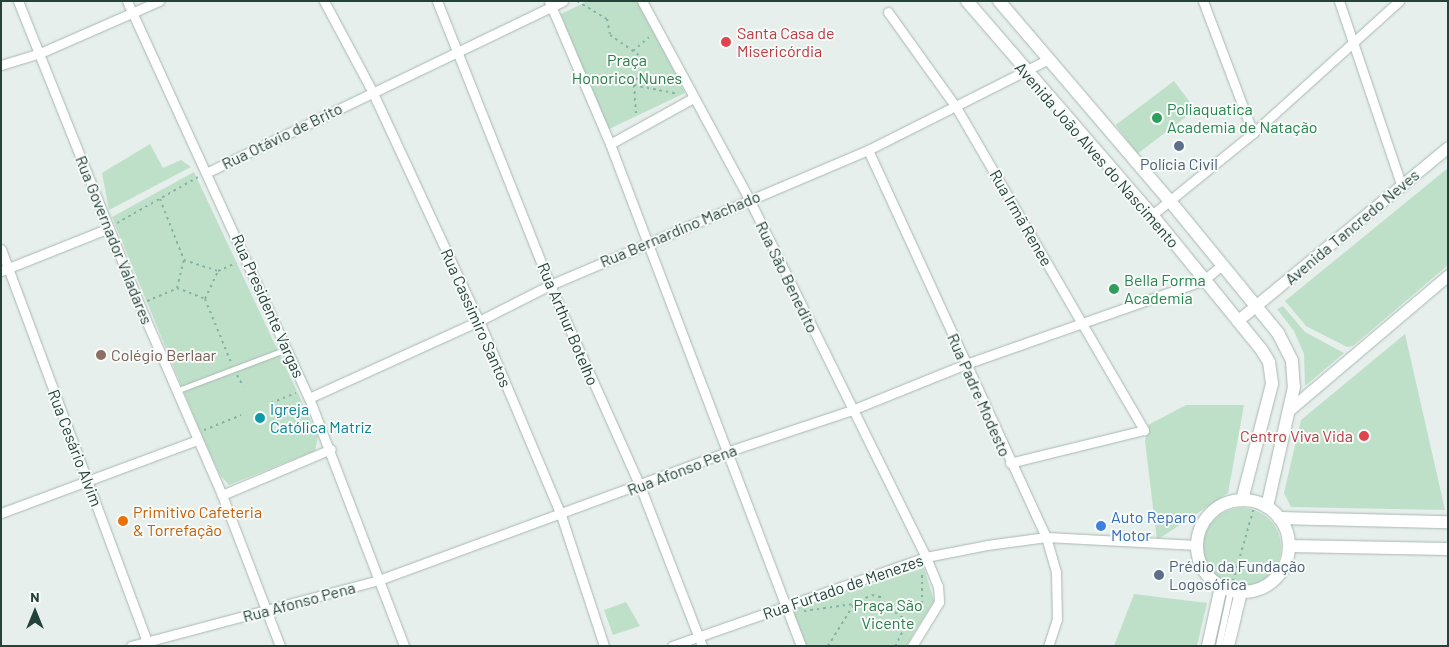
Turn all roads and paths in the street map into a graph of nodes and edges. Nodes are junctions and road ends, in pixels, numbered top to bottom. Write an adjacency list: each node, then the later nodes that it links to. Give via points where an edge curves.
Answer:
1 (18, 1): 21 (street, Rua Governador Valadares)
2 (127, 1): 16 (street, Rua Presidente Vargas)
3 (159, 1): 16 (street)
4 (324, 1): 26 (street, Rua Cassimiro Santos)
5 (436, 1): 20 (street, Rua Arthur Botelho)
6 (563, 1): 14 (street, Rua Otávio de Brito)
7 (577, 1): 19 (path, via 607,19 610,35)
8 (642, 1): 17 (street, Rua São Benedito)
9 (967, 1): 24 (main road, Avenida João Alves do Nascimento)
10 (998, 1): 22 (main road)
11 (1203, 1): 30 (street)
12 (1339, 1): 18 (street)
13 (1399, 1): 18 (street)
14 (550, 4): 20 (street, Rua Otávio de Brito); 31 (street)
15 (888, 12): 28 (street, Rua Irmã Renee)
16 (133, 13): 21 (street); 34 (street, Rua Presidente Vargas)
17 (656, 30): 19 (path); 27 (street, Rua São Benedito)
18 (1356, 44): 30 (street); 35 (street)
19 (633, 51): 25 (path, via 646,60)
20 (458, 52): 26 (street, Rua Otávio de Brito); 50 (street, Rua Arthur Botelho)
21 (40, 53): 23 (street); 40 (street, Rua Governador Valadares)
22 (1049, 59): 24 (street, Rua Bernardino Machado); 38 (main road)
23 (1, 65)
24 (1026, 73): 28 (street, Rua Bernardino Machado); 39 (main road, Avenida João Alves do Nascimento)
25 (634, 84): 27 (path); 29 (path)
26 (372, 91): 34 (street, Rua Otávio de Brito); 55 (street, Rua Cassimiro Santos)
27 (693, 98): 29 (street); 37 (street, Rua São Benedito)
28 (956, 107): 33 (street, Rua Bernardino Machado); 57 (street, Rua Irmã Renee)
29 (640, 129): 31 (street)
30 (1253, 133): 38 (street)
31 (610, 144): 41 (street)
32 (1448, 146): 35 (street, Avenida Tancredo Neves)
33 (868, 150): 37 (street, Rua Bernardino Machado); 59 (street, Rua Padre Modesto)
34 (208, 172): 36 (path, Rua Otávio de Brito); 43 (street, Rua Presidente Vargas)
35 (1402, 187): 54 (street, Avenida Tancredo Neves)
36 (160, 199): 40 (path, Rua Otávio de Brito); 44 (path)
37 (749, 200): 41 (street, Rua Bernardino Machado); 66 (street, Rua São Benedito)
38 (1170, 201): 39 (street); 45 (main road)
39 (1152, 215): 49 (main road, Avenida João Alves do Nascimento)
40 (109, 228): 46 (street); 53 (street, Rua Governador Valadares)
41 (645, 243): 50 (street, Rua Bernardino Machado); 71 (street)
42 (1, 249): 46 (street, Rua Cesário Alvim)
43 (247, 258): 47 (path); 58 (street, Rua Presidente Vargas)
44 (184, 260): 47 (path); 51 (path)
45 (1222, 264): 49 (street, Rua Afonso Pena); 54 (main road)
46 (5, 270): 73 (street, Rua Cesário Alvim)
47 (218, 271): 52 (path)
48 (1448, 274): 67 (street)
49 (1204, 280): 56 (main road, Avenida João Alves do Nascimento); 57 (street, Rua Afonso Pena)
50 (550, 285): 55 (street, Rua Bernardino Machado); 74 (street, Rua Arthur Botelho)
51 (177, 288): 52 (path); 53 (path)
52 (205, 299): 60 (path)
53 (139, 304): 63 (street, Rua Governador Valadares)
54 (1256, 306): 56 (street, Avenida Tancredo Neves); 67 (main road, via 1278,333 1292,361 1294,387)
55 (479, 321): 64 (street, Rua Bernardino Machado); 80 (street, Rua Cassimiro Santos)
56 (1237, 321): 76 (main road, Avenida João Alves do Nascimento, via 1269,362 1272,384)
57 (1084, 325): 59 (street, Rua Afonso Pena); 72 (street, Rua Irmã Renee, via 1144,430)
58 (287, 349): 60 (lane); 62 (street, Rua Presidente Vargas)
59 (966, 364): 66 (street, Rua Afonso Pena); 72 (street, Rua Padre Modesto)
60 (234, 371): 61 (path); 63 (lane)
61 (243, 386)
62 (305, 389): 64 (street, Rua Presidente Vargas); 65 (path)
63 (176, 391): 69 (street, Rua Governador Valadares)
64 (310, 398): 70 (street, Rua Presidente Vargas)
65 (271, 403)
66 (852, 410): 71 (street, Rua Afonso Pena); 87 (street, Rua São Benedito)
67 (1289, 410): 78 (main road)
68 (241, 415): 69 (path)
69 (196, 437): 73 (street); 75 (street, Rua Governador Valadares)
70 (331, 449): 75 (street); 89 (street, Rua Presidente Vargas)
71 (729, 451): 74 (street, Rua Afonso Pena); 94 (street)
72 (1010, 463): 83 (street, Rua Padre Modesto)
73 (88, 482): 79 (street); 99 (street, Rua Cesário Alvim)
74 (640, 486): 80 (street, Rua Afonso Pena); 98 (street, Rua Arthur Botelho)
75 (222, 495): 95 (street, Rua Governador Valadares)
76 (1242, 500): 77 (main road); 84 (main road, via 1216,509 1206,519)
77 (1255, 502): 78 (main road); 90 (path)
78 (1268, 508): 81 (main road)
79 (1, 513)
80 (561, 515): 89 (street, Rua Afonso Pena); 103 (street, Rua Cassimiro Santos)
81 (1279, 518): 82 (main road); 85 (main road)
82 (1448, 522)
83 (1046, 537): 84 (street, Rua Furtado de Menezes); 87 (street, Rua Furtado de Menezes); 110 (street, Rua Padre Modesto, via 1056,572 1057,618)
84 (1197, 544): 90 (main road, via 1203,569)
85 (1289, 546): 86 (main road); 90 (main road, via 1280,574 1262,587)
86 (1448, 549)
87 (926, 557): 94 (street, Rua Furtado de Menezes); 109 (street, Rua São Benedito, via 938,586 939,602)
88 (924, 568): 97 (path)
89 (379, 580): 95 (street, Rua Afonso Pena); 102 (street, Rua Presidente Vargas)
90 (1231, 590): 111 (main road); 112 (street); 113 (main road)
91 (879, 596): 92 (path); 93 (path, via 863,597); 108 (path, via 880,601 910,622)
92 (885, 598)
93 (854, 604): 96 (path); 107 (path)
94 (786, 607): 98 (street, Rua Furtado de Menezes); 106 (street)
95 (268, 611): 99 (street, Rua Afonso Pena); 101 (street, Rua Governador Valadares)
96 (802, 611)
97 (919, 615)
98 (698, 635): 104 (street, Rua Furtado de Menezes); 105 (street, Rua Arthur Botelho)
99 (149, 644): 100 (street, Rua Afonso Pena)
100 (131, 646)
101 (280, 646)
102 (404, 646)
103 (604, 646)
104 (672, 646)
105 (702, 646)
106 (801, 646)
107 (828, 646)
108 (895, 646)
109 (912, 646)
110 (1048, 646)
111 (1208, 646)
112 (1219, 646)
113 (1228, 646)

